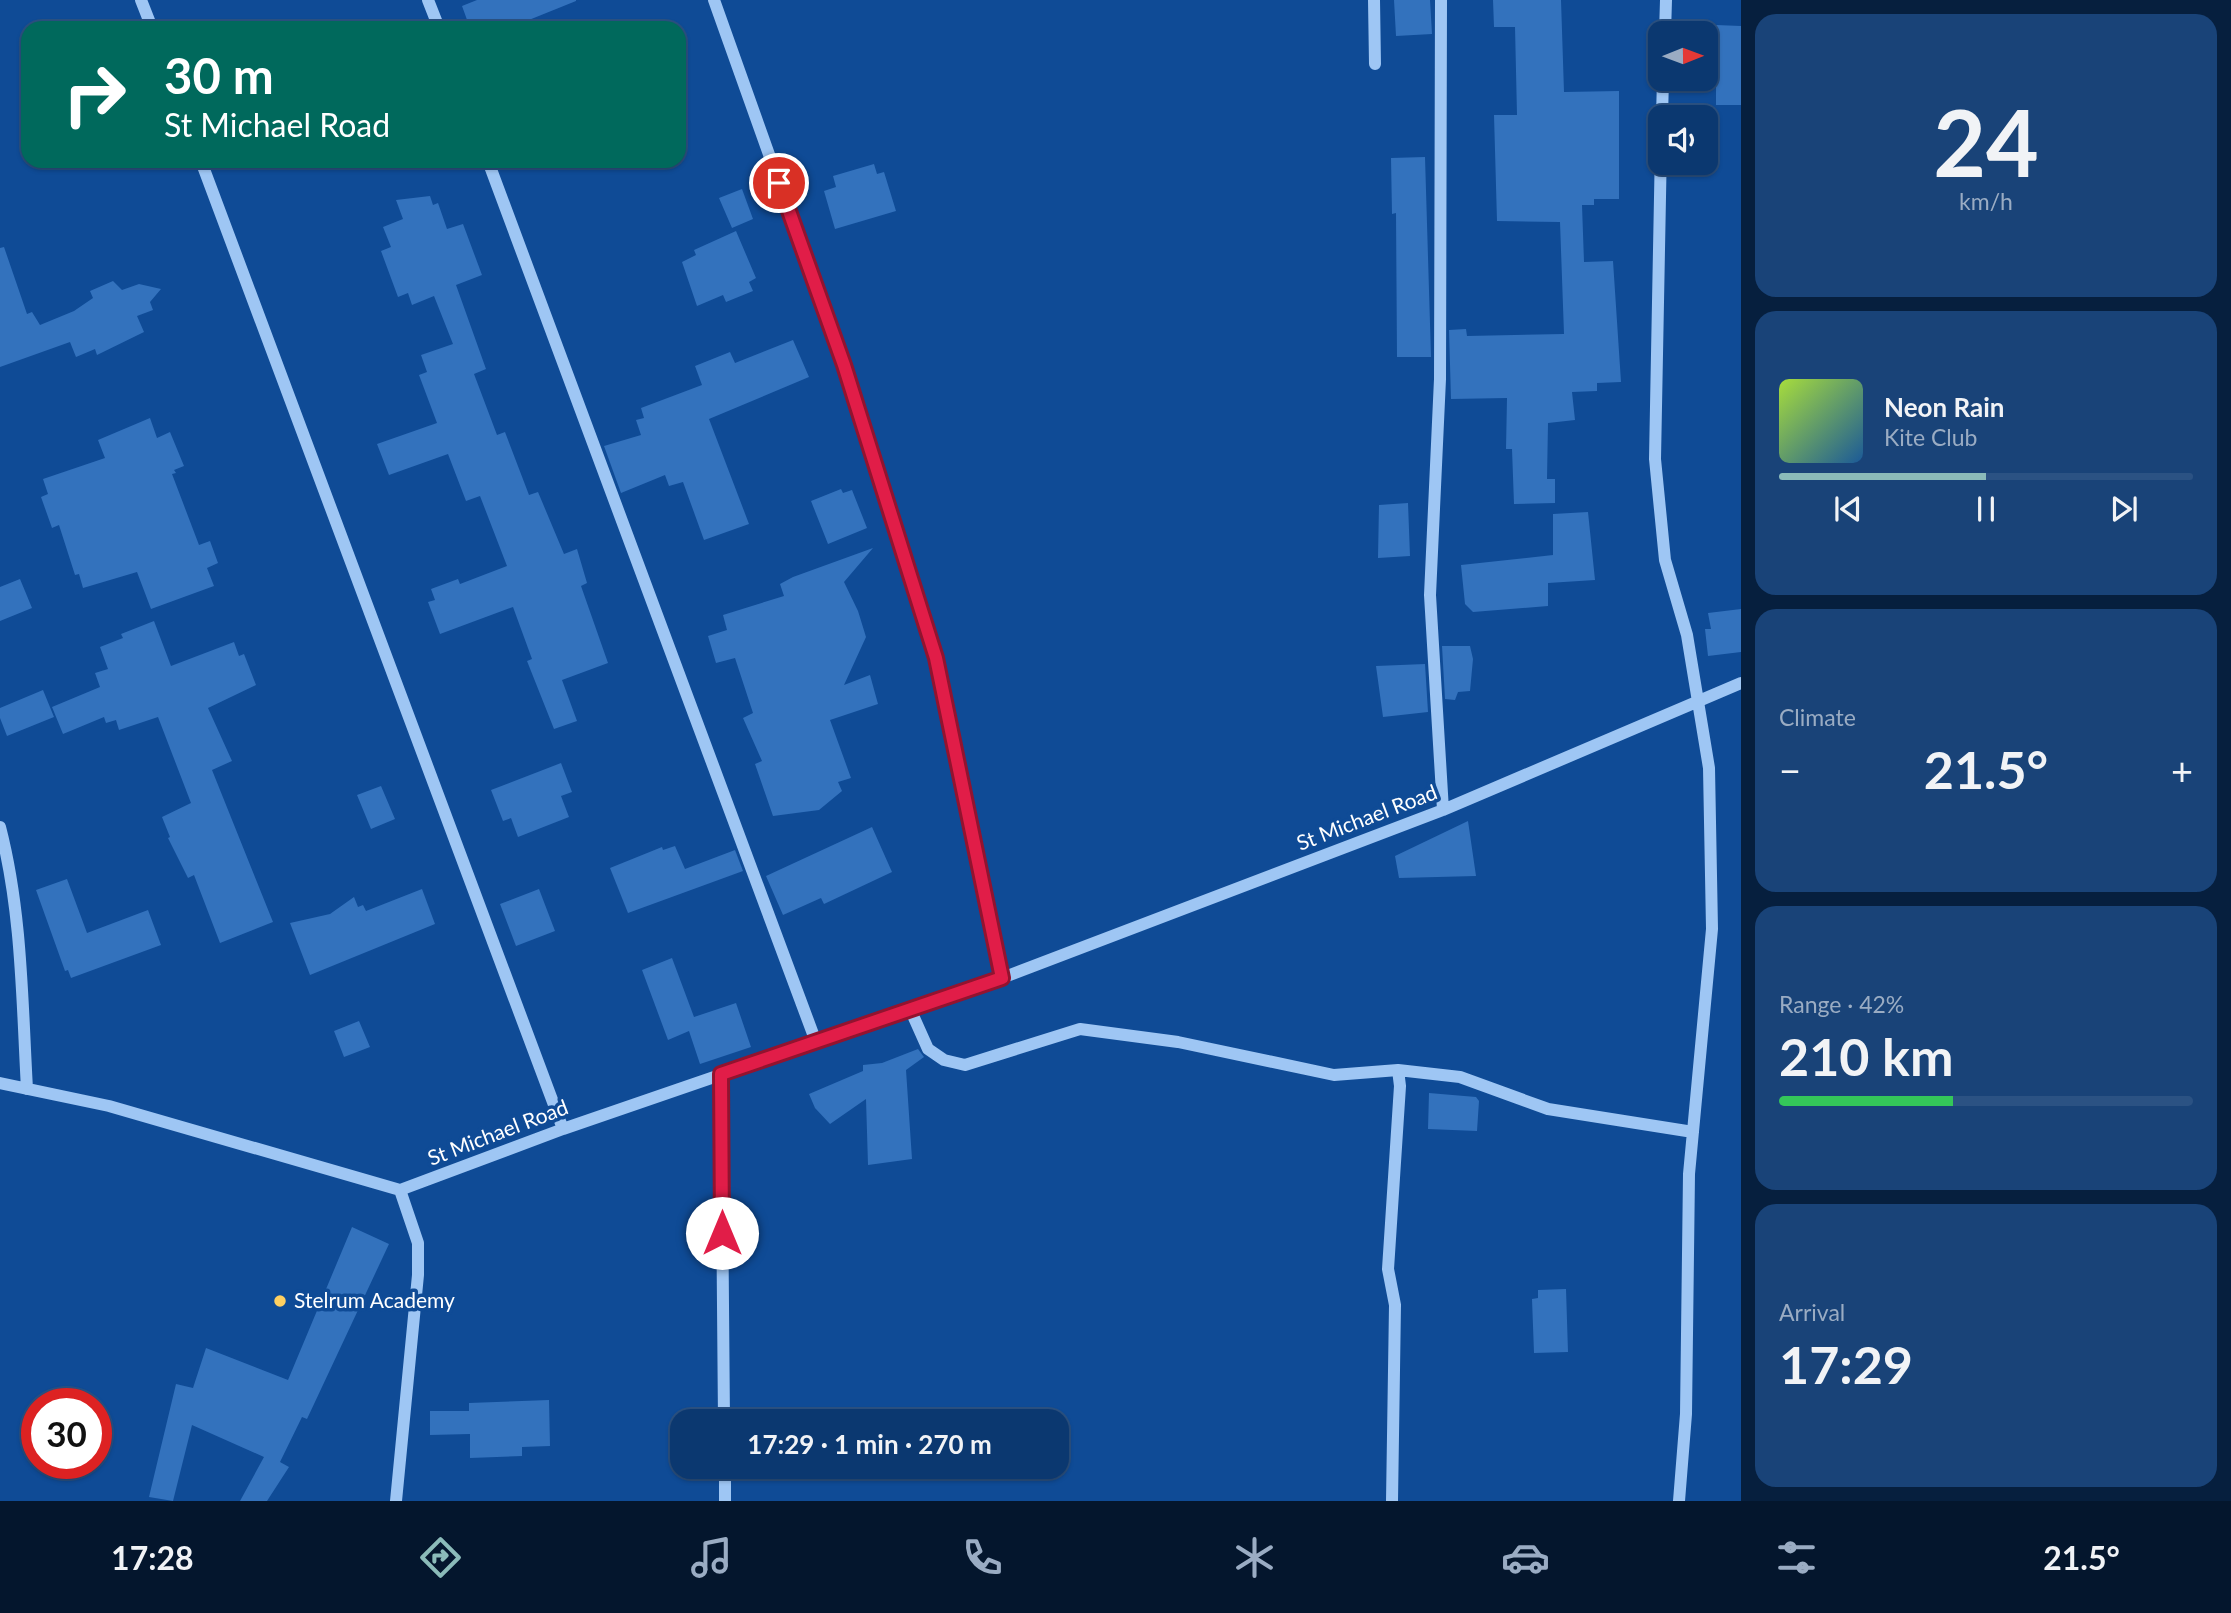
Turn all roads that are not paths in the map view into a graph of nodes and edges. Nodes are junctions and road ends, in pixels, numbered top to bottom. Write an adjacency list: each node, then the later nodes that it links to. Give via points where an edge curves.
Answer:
1 (141, 0): 7 (street)
2 (428, 0): 8 (street)
3 (714, 0): 18 (street, via 844,365 936,658)
4 (1374, 0): 10 (street)
5 (1441, 0): 16 (street, via 1440,379 1430,595)
6 (1666, 0): 9 (street)
7 (149, 21)
8 (436, 21)
9 (1665, 21)
10 (1375, 64)
11 (204, 168): 25 (street)
12 (491, 168): 20 (street)
13 (1660, 175): 15 (street, via 1655,459 1665,560 1688,635)
14 (1741, 683): 15 (street, St Michael Road)
15 (1699, 699): 16 (street, St Michael Road); 26 (street, via 1709,768 1712,929)
16 (1443, 810): 18 (street, St Michael Road)
17 (0, 827): 24 (street, via 11,869 22,971)
18 (1002, 978): 19 (street, St Michael Road)
19 (911, 1011): 20 (street, St Michael Road); 21 (street, via 928,1049 944,1060 965,1065 1080,1030 1178,1042 1334,1075)
20 (816, 1042): 22 (street, St Michael Road)
21 (1398, 1070): 26 (street, via 1460,1077 1548,1109); 32 (street, via 1388,1269 1395,1305)
22 (721, 1074): 25 (street, St Michael Road); 28 (street)
23 (0, 1083): 24 (street)
24 (27, 1089): 27 (street, via 108,1106)
25 (563, 1129): 27 (street, St Michael Road)
26 (1693, 1132): 33 (street, via 1686,1414)
27 (400, 1190): 30 (street, via 418,1243 418,1275)
28 (724, 1409)
29 (725, 1479): 31 (street)
30 (396, 1501)
31 (725, 1501)
32 (1392, 1501)
33 (1679, 1501)

